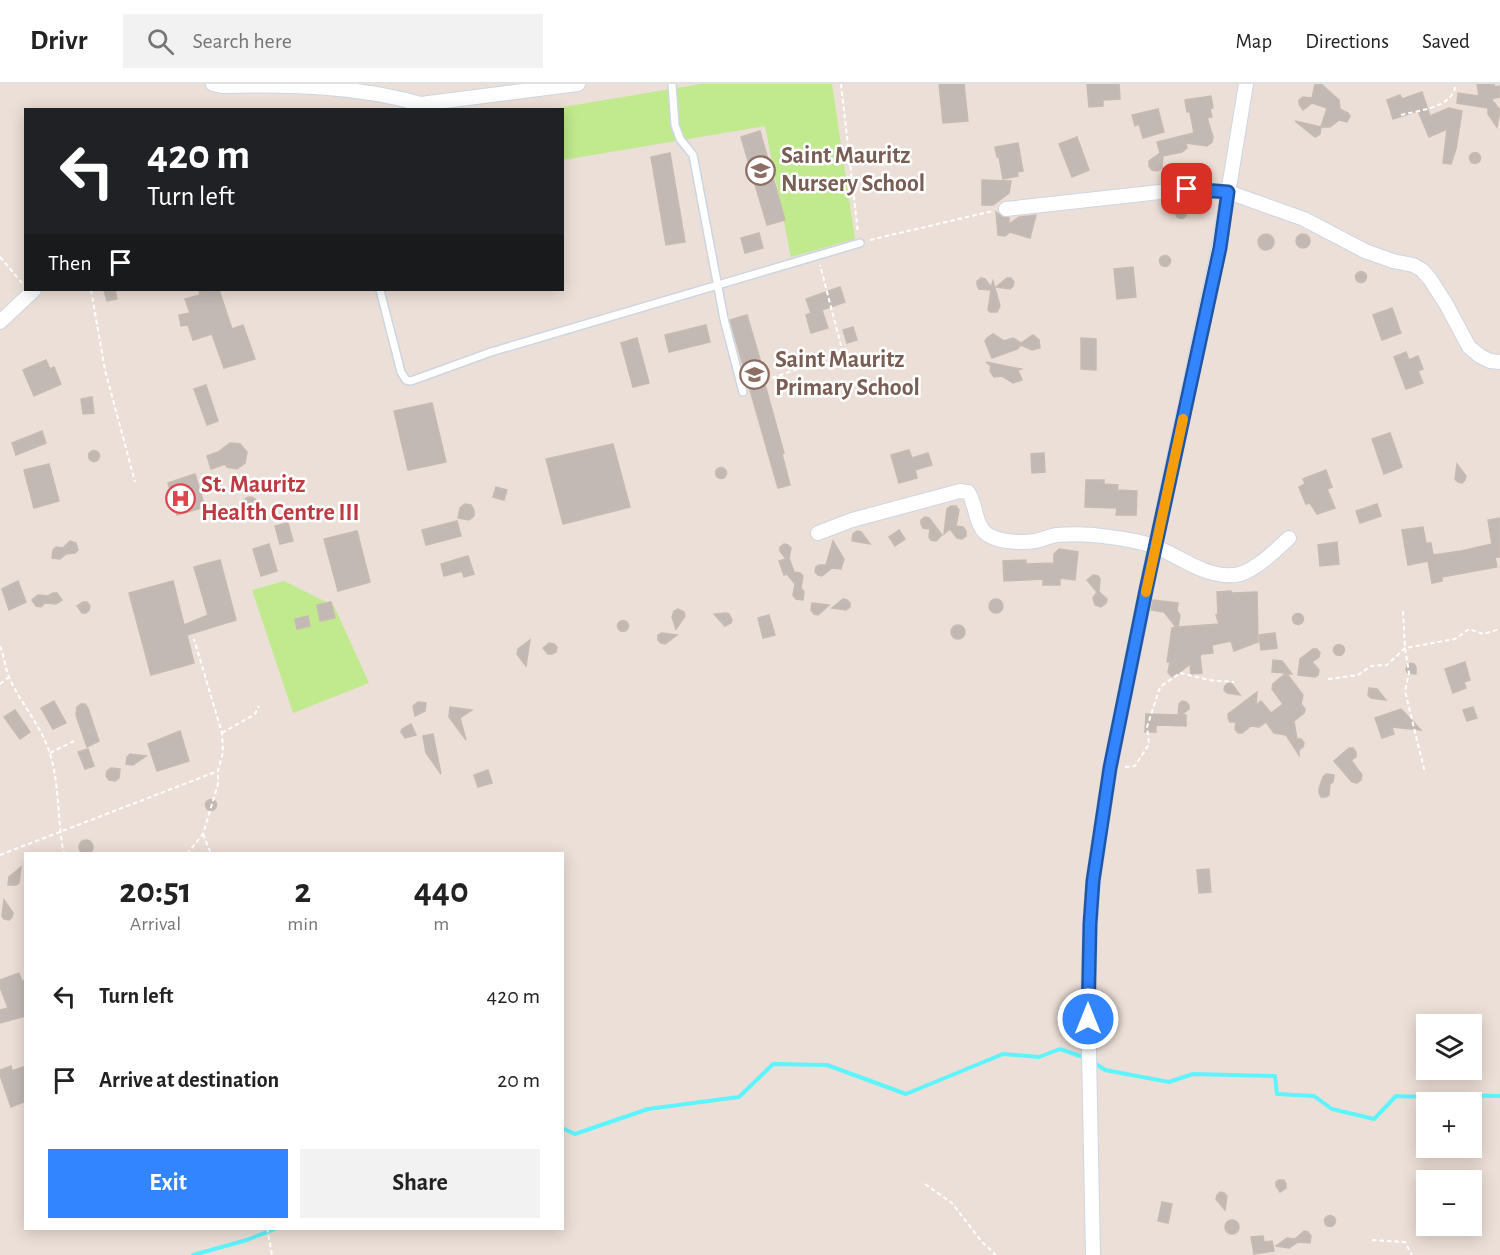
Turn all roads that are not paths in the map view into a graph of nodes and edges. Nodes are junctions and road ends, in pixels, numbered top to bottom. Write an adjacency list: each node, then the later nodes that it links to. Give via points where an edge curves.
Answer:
1 (213, 84): 5 (street)
2 (578, 84): 6 (street)
3 (672, 84): 10 (lane, via 675,124 680,139 693,155)
4 (1246, 84): 7 (street)
5 (292, 85): 6 (street, via 387,95)
6 (416, 107)
7 (1228, 192): 8 (street, via 1187,189); 14 (street, via 1304,219 1365,251 1422,270 1469,347 1480,357); 18 (street, via 1220,248)
8 (1006, 209)
9 (860, 243): 10 (lane)
10 (717, 284): 12 (lane, via 491,352 411,381 401,372); 15 (lane)
11 (33, 291): 13 (street)
12 (380, 291)
13 (0, 322)
14 (1500, 362)
15 (743, 392)
16 (818, 533): 18 (street, via 960,491 972,497 981,527 996,538 1033,541 1092,535)
17 (1289, 538): 18 (street, via 1266,558 1233,576 1189,565)
18 (1156, 547): 19 (street, via 1110,768 1093,881 1088,1028)
19 (1093, 1255)

